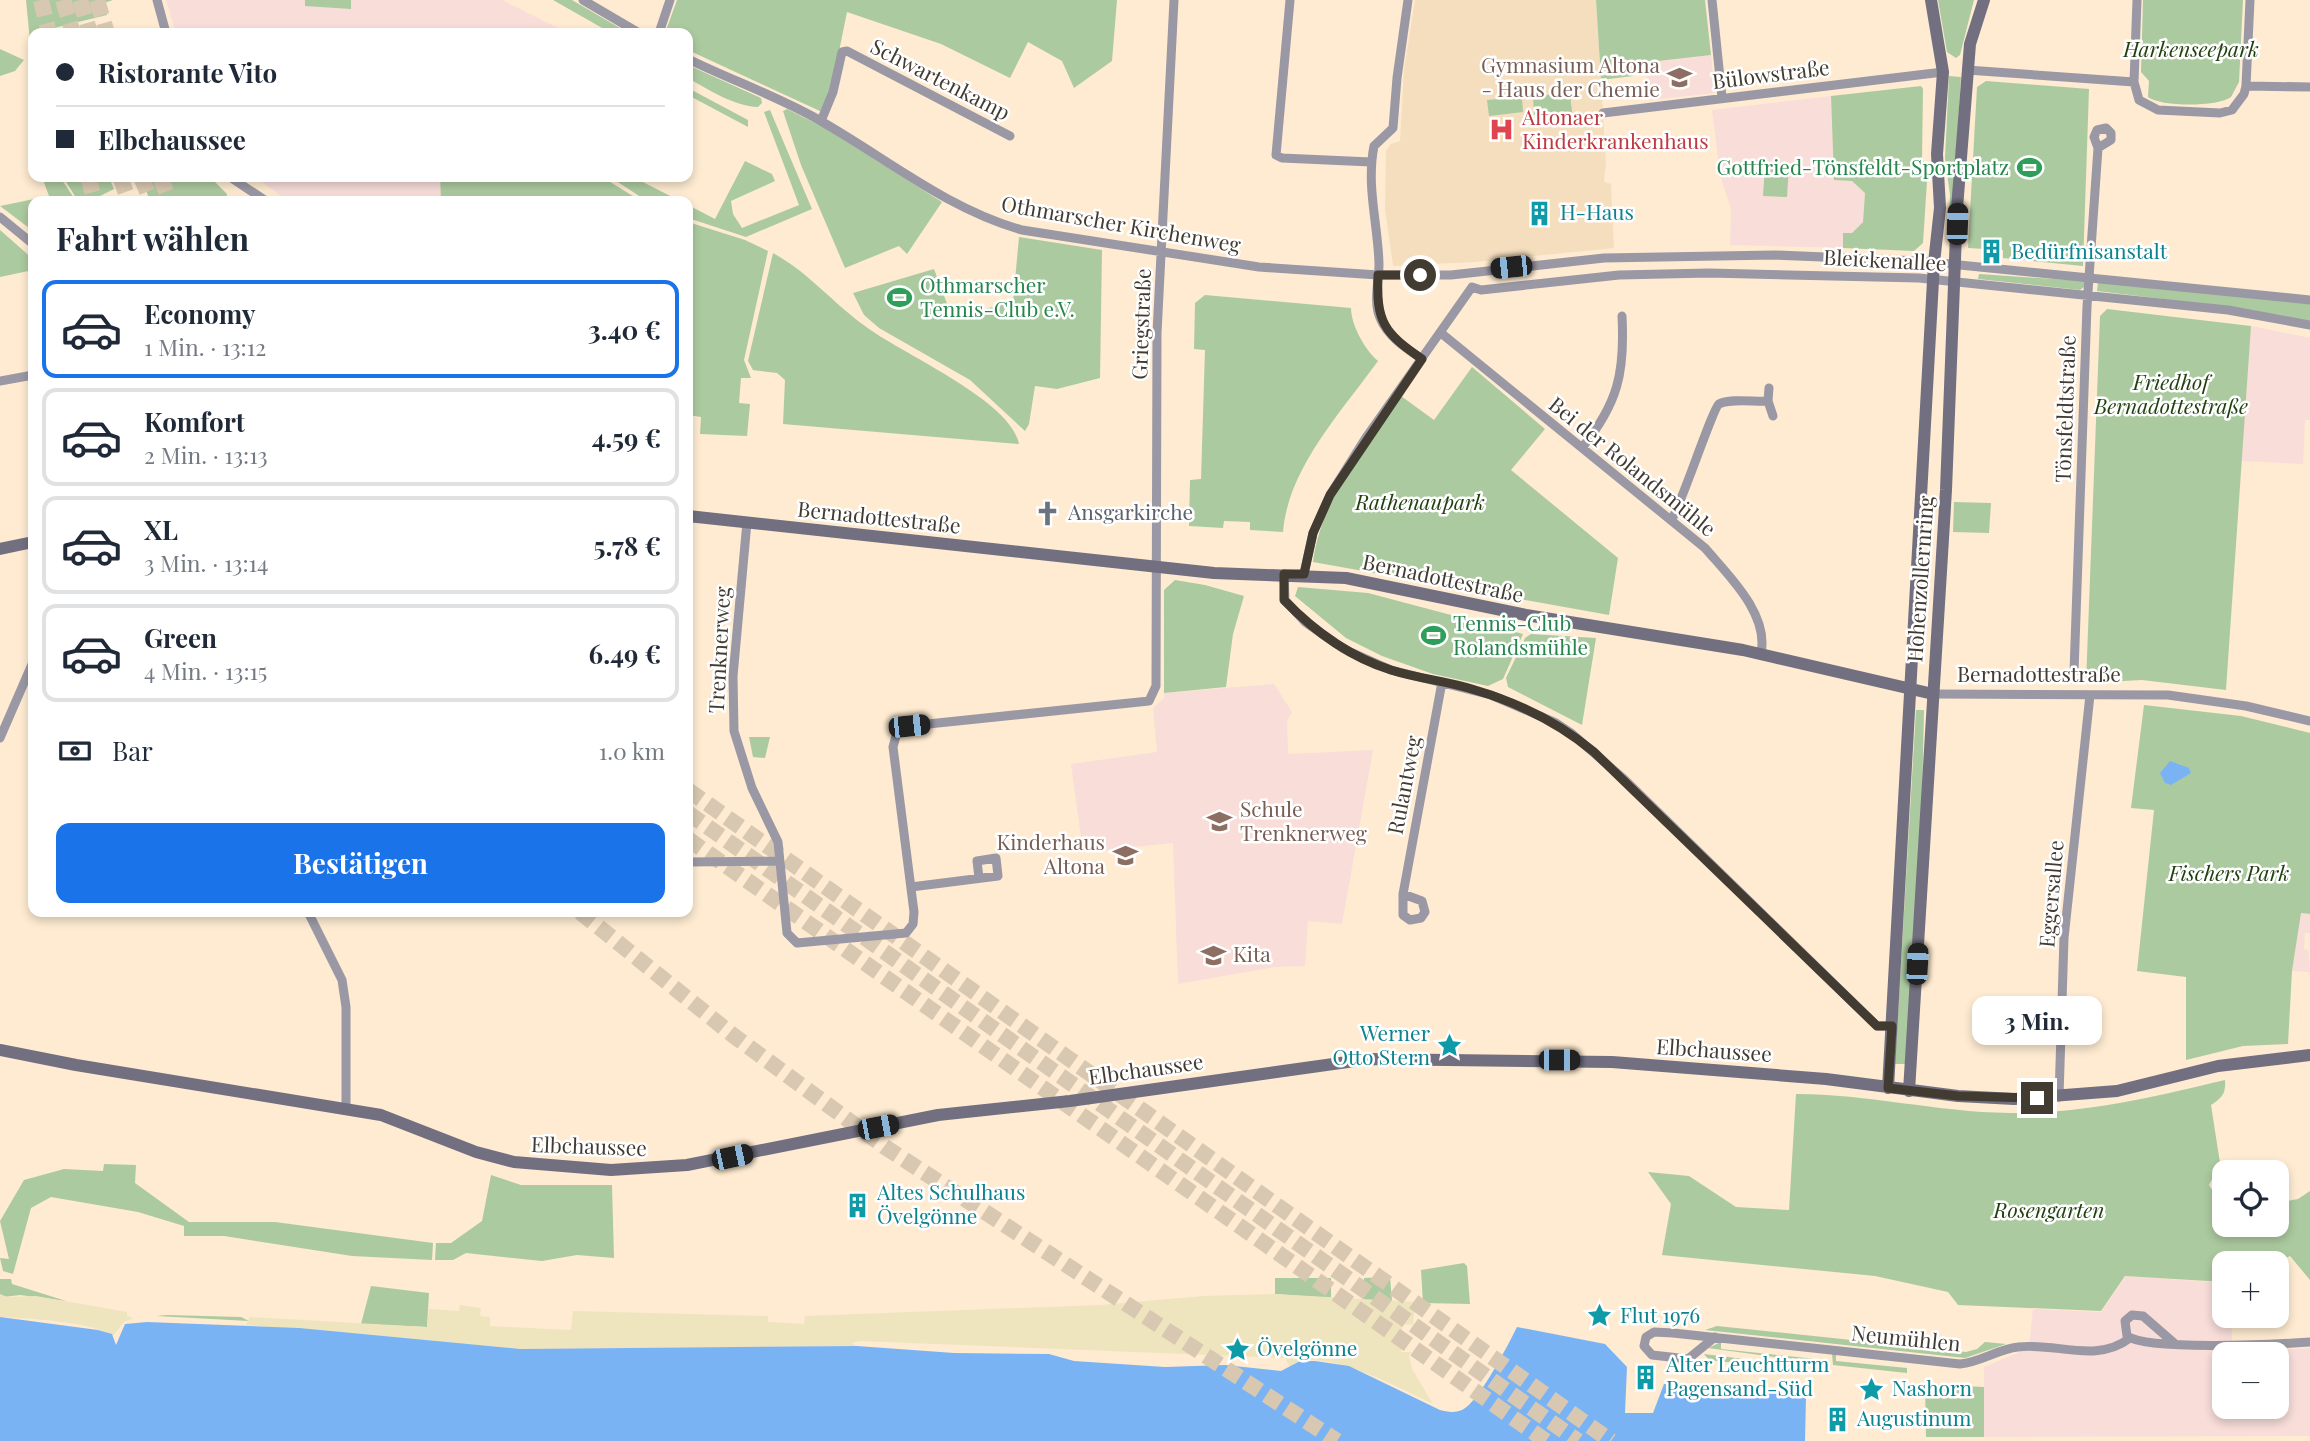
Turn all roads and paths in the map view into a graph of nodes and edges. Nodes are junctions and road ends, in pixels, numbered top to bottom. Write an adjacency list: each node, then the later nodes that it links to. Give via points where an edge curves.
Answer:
1 (157, 0): 12 (street)
2 (583, 0): 13 (street)
3 (670, 0): 14 (street)
4 (1174, 0): 31 (street, Griegstraße)
5 (1290, 0): 26 (street, via 1276,155)
6 (1408, 0): 26 (street, via 1394,128 1378,140)
7 (1712, 0): 21 (street)
8 (1931, 0): 17 (main road, Hohenzollernring)
9 (1984, 0): 16 (main road, Hohenzollernring)
10 (2137, 0): 18 (street)
11 (2250, 0): 19 (street)
12 (165, 28)
13 (631, 28)
14 (660, 28)
15 (693, 60): 23 (street, Othmarscher Kirchenweg)
16 (1967, 70): 17 (main road); 18 (street); 33 (main road, Hohenzollernring)
17 (1943, 72): 21 (street, Bülowstraße); 32 (main road, Hohenzollernring)
18 (2134, 82): 19 (street, via 2139,100 2152,108 2220,113 2232,110)
19 (2246, 86): 20 (street)
20 (2310, 88)
21 (1722, 98): 22 (street, Bülowstraße)
22 (1603, 113)
23 (821, 121): 24 (street, Schwartenkamp, via 842,52 847,51); 31 (street, Othmarscher Kirchenweg, via 964,209 994,222)
24 (1010, 136)
25 (2098, 148): 36 (street, Tönsfeldtstraße)
26 (1371, 162): 35 (street)
27 (238, 182): 28 (street)
28 (258, 196)
29 (0, 217): 30 (street)
30 (28, 240)
31 (1163, 250): 35 (street, Othmarscher Kirchenweg, via 1259,267); 57 (street, Griegstraße, via 1157,333)
32 (1934, 263): 33 (street, Bleickenallee); 34 (street, Bleickenallee, via 1708,255 1604,258); 37 (main road, Hohenzollernring)
33 (1955, 265): 36 (street, Bleickenallee); 38 (main road, Hohenzollernring)
34 (1468, 273): 35 (street, Bleickenallee); 39 (street)
35 (1378, 275): 45 (street, via 1380,319 1390,334)
36 (2090, 279): 40 (street, Tönsfeldtstraße); 41 (street, Bleickenallee)
37 (1934, 280): 38 (street, Bleickenallee); 39 (street, Bleickenallee, via 1709,273 1619,275 1481,290); 64 (main road, Hohenzollernring)
38 (1955, 282): 40 (street, Bleickenallee); 65 (main road, Hohenzollernring)
39 (1472, 287): 44 (street)
40 (2089, 294): 43 (street, Bleickenallee, via 2247,312); 61 (street, Tönsfeldtstraße)
41 (2310, 300)
42 (1622, 316): 51 (street, via 1623,362 1616,395)
43 (2310, 325)
44 (1441, 333): 45 (street); 51 (street, Bei der Rolandsmühle)
45 (1422, 359): 59 (street, via 1330,495 1313,533)
46 (28, 376): 47 (street)
47 (0, 381)
48 (1769, 388): 49 (street)
49 (1768, 401): 50 (street); 53 (street, via 1724,403 1713,411)
50 (1773, 416)
51 (1583, 448): 53 (street, Bei der Rolandsmühle)
52 (693, 517): 54 (main road, Bernadottestraße)
53 (1672, 519): 60 (street, Bei der Rolandsmühle, via 1705,548 1736,585 1760,624)
54 (747, 522): 57 (main road, Bernadottestraße); 69 (street, Trenknerweg, via 733,676 734,731 752,788 778,842)
55 (28, 543): 56 (main road)
56 (0, 549)
57 (1157, 566): 58 (main road, Bernadottestraße); 72 (street, Trenknerweg, via 1156,686 1149,701 909,726 897,732 893,747)
58 (1284, 574): 59 (main road, Bernadottestraße); 63 (street, via 1284,600 1344,649 1391,670)
59 (1304, 574): 60 (main road, Bernadottestraße)
60 (1761, 653): 64 (main road, Bernadottestraße)
61 (2074, 672)
62 (28, 674): 68 (street)
63 (1442, 682): 73 (street, Rulantweg); 75 (street, via 1491,695 1570,733 1625,780 1877,1026)
64 (1911, 689): 65 (main road, Bernadottestraße); 75 (main road, Hohenzollernring)
65 (1933, 694): 66 (street, Bernadottestraße); 79 (main road, Hohenzollernring)
66 (2090, 695): 67 (street, Bernadottestraße, via 2195,698); 80 (street, Eggersallee, via 2064,938)
67 (2310, 721)
68 (0, 738)
69 (777, 861): 70 (street); 72 (street, Trenknerweg, via 785,929 797,943 906,933 913,924)
70 (693, 862)
71 (979, 878): 72 (street)
72 (911, 887)
73 (1403, 894)
74 (310, 917): 81 (street, via 342,980)
75 (1892, 1026): 78 (main road, Hohenzollernring)
76 (0, 1050): 81 (main road, Elbchaussee)
77 (2310, 1055): 80 (main road, Elbchaussee, via 2236,1063 2136,1087)
78 (1888, 1088): 79 (main road, Elbchaussee); 81 (main road, Elbchaussee, via 1583,1060 1368,1059 938,1115 687,1166 629,1170 514,1163 395,1119)
79 (1909, 1091): 80 (main road, Elbchaussee)
80 (2059, 1097)
81 (346, 1107)
82 (1715, 1337): 82 (street, Neumühlen, via 1654,1332 1646,1337 1644,1346 1652,1355 1688,1359); 83 (street, Neumühlen, via 1960,1364 2014,1347 2098,1352)
83 (2130, 1338): 85 (street); 85 (street, via 2125,1321 2140,1314)
84 (2310, 1342): 85 (street)
85 (2174, 1343)

